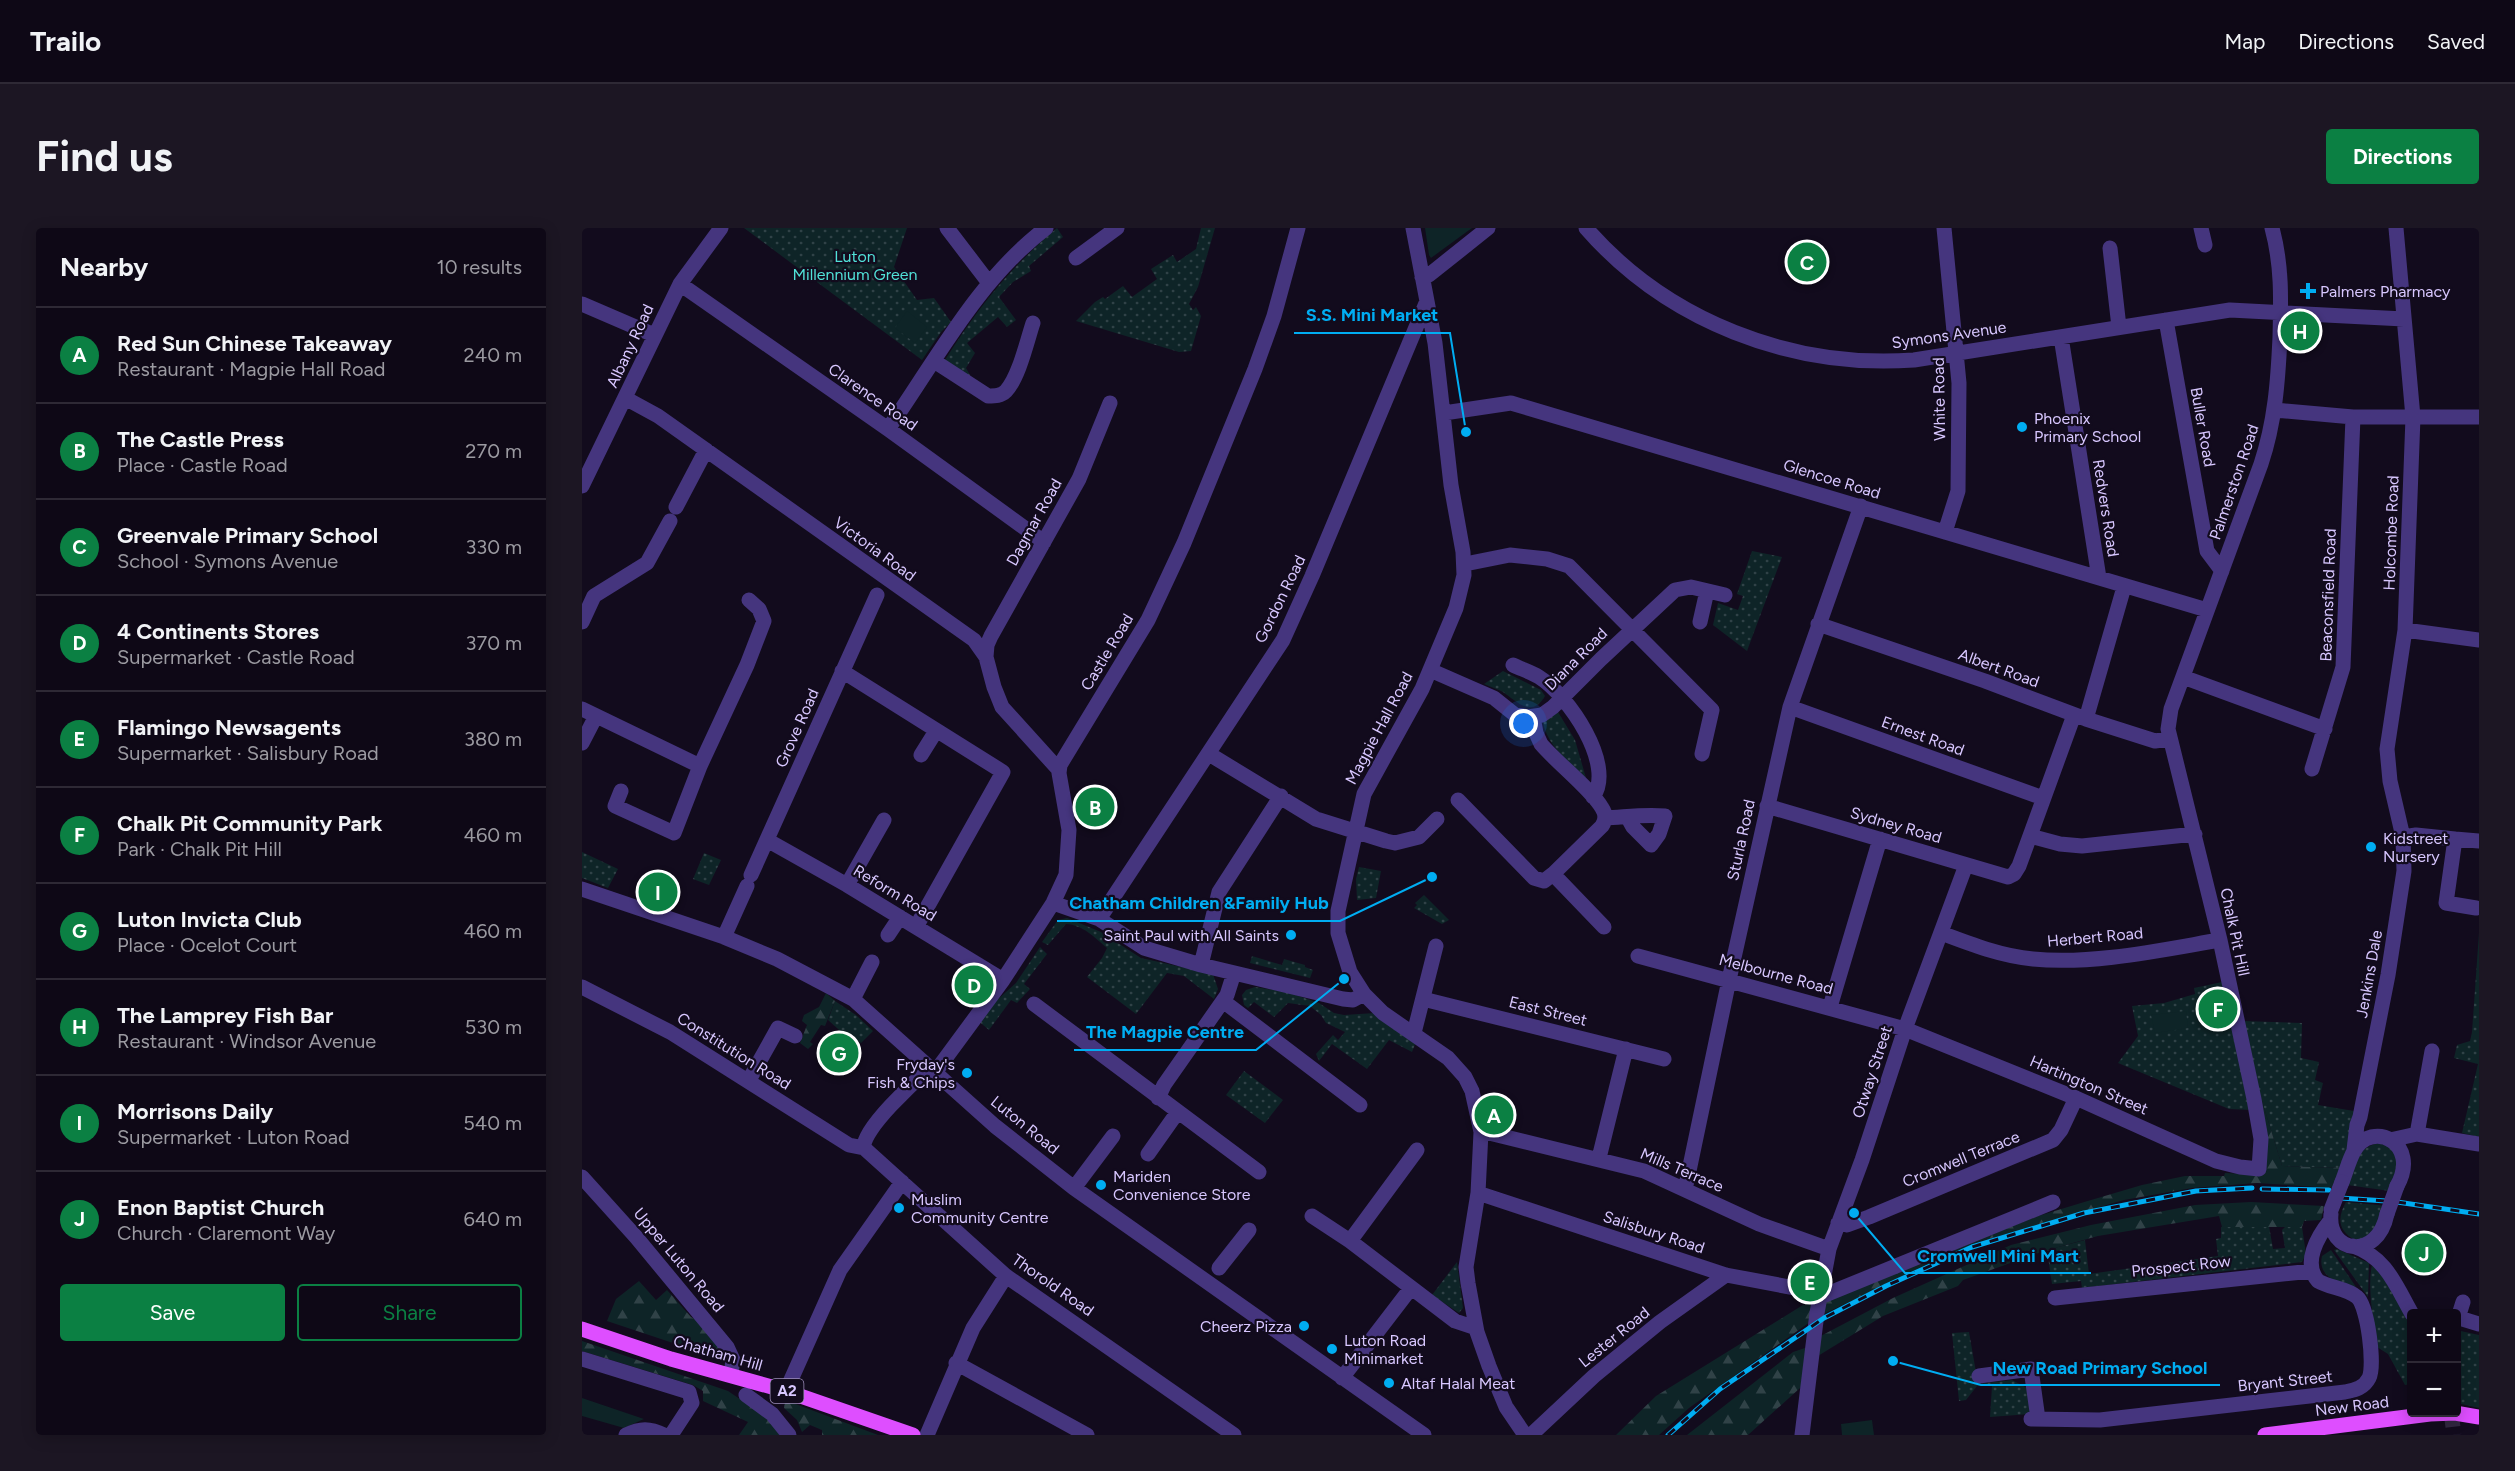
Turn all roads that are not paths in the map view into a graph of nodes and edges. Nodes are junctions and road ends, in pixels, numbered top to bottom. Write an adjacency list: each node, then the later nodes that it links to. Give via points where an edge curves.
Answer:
1 (721, 228): 18 (street, Albany Road)
2 (946, 228): 17 (street)
3 (1046, 228): 17 (street)
4 (1117, 228): 15 (street)
5 (1298, 228): 77 (street, Castle Road, via 1255,369 1184,543 1148,620)
6 (1413, 228): 16 (street, Magpie Hall Road)
7 (1488, 228): 16 (street)
8 (1586, 228): 28 (street, Symons Avenue, via 1618,261 1662,296 1705,321 1757,341 1817,356 1883,362)
9 (1944, 228): 28 (street, White Road)
10 (2202, 228): 13 (street)
11 (2272, 228): 21 (street, Palmerston Road, via 2281,265)
12 (2396, 228): 22 (street, Holcombe Road)
13 (2205, 245)
14 (2110, 248): 25 (street)
15 (1076, 258)
16 (1422, 277): 19 (street, Magpie Hall Road)
17 (990, 283): 29 (street, via 955,327)
18 (680, 284): 26 (street, Albany Road); 37 (street, Clarence Road)
19 (1427, 301): 33 (street, Magpie Hall Road); 72 (street, Gordon Road, via 1291,625)
20 (582, 304): 26 (street)
21 (2281, 312): 22 (street, Symons Avenue); 23 (street, Symons Avenue, via 2230,310); 32 (street, Palmerston Road)
22 (2404, 319): 35 (street, Holcombe Road)
23 (2166, 320): 25 (street, Symons Avenue); 44 (street, Buller Road, via 2207,551)
24 (1034, 322): 29 (street, via 1015,374 1006,391 998,396 988,396)
25 (2119, 327): 27 (street, Symons Avenue)
26 (654, 335): 30 (street, Albany Road)
27 (2061, 337): 28 (street, Symons Avenue); 45 (street, Redvers Road)
28 (1956, 353): 41 (street, White Road, via 1958,484)
29 (934, 362): 37 (street)
30 (625, 398): 38 (street, Victoria Road); 39 (street, Albany Road)
31 (1110, 403): 42 (street, Dagmar Road, via 1079,479)
32 (2275, 410): 34 (street); 44 (street, Palmerston Road, via 2266,449)
33 (1444, 413): 40 (street, Glencoe Road, via 1510,403); 43 (street, Magpie Hall Road)
34 (2353, 417): 35 (street); 68 (street, Beaconsfield Road, via 2343,668)
35 (2410, 417): 36 (street); 56 (street, Holcombe Road)
36 (2479, 417)
37 (888, 429): 42 (street, Clarence Road)
38 (706, 450): 52 (street, via 647,563 594,596); 58 (street, Victoria Road, via 974,640)
39 (582, 486)
40 (1861, 506): 41 (street, Glencoe Road); 54 (street, Sturla Road)
41 (1945, 532): 45 (street, Glencoe Road)
42 (1044, 542): 58 (street, Dagmar Road, via 991,636)
43 (1464, 564): 55 (street, via 1510,555 1569,566); 61 (street, Magpie Hall Road, via 1460,597)
44 (2222, 571): 51 (street, Palmerston Road)
45 (2099, 578): 46 (street, Glencoe Road)
46 (2124, 587): 51 (street, Glencoe Road); 67 (street)
47 (1707, 591): 49 (street, Diana Road); 53 (street); 55 (street, Diana Road, via 1691,587 1675,590)
48 (877, 595): 60 (street, Grove Road)
49 (1725, 595)
50 (748, 600): 75 (street, via 759,609 764,621)
51 (2207, 610): 62 (street, Palmerston Road)
52 (582, 622)
53 (1700, 622)
54 (1818, 624): 64 (street, Sturla Road); 67 (street, Albert Road)
55 (1632, 630): 63 (street, Diana Road); 73 (street, via 1712,710)
56 (2405, 630): 57 (street); 91 (street, Holcombe Road, via 2387,749)
57 (2479, 640)
58 (986, 657): 77 (street, Victoria Road, via 1002,707)
59 (1513, 665): 63 (street, via 1540,677)
60 (842, 670): 69 (street); 94 (street, Grove Road)
61 (1430, 670): 66 (street, via 1494,698 1514,714); 88 (street, Magpie Hall Road, via 1416,703 1364,794)
62 (2183, 677): 68 (street); 70 (street, Palmerston Road, via 2169,718)
63 (1563, 698): 66 (street, Diana Road, via 1547,712); 80 (street, via 1582,726 1595,758 1599,785)
64 (1790, 707): 81 (street, Ernest Road); 83 (street, Sturla Road)
65 (589, 713): 71 (street); 75 (street)
66 (1533, 717): 80 (street, via 1541,744)
67 (2080, 717): 70 (street, Albert Road, via 2155,741); 81 (street)
68 (2325, 729): 76 (street, Beaconsfield Road)
69 (936, 731): 74 (street); 104 (street, via 1003,772)
70 (2169, 739): 89 (street, Chalk Pit Hill)
71 (582, 743)
72 (1209, 754): 79 (street); 103 (street, Gordon Road)
73 (1702, 754)
74 (921, 755)
75 (700, 766): 78 (street, via 674,833 615,806)
76 (2313, 769)
77 (1059, 770): 100 (street, via 1068,816 1069,850 1065,875)
78 (621, 791)
79 (1281, 796): 88 (street, via 1316,819); 113 (street, via 1219,892)
80 (1593, 798): 84 (street)
81 (2043, 798): 90 (street)
82 (1458, 800): 97 (street, via 1534,878 1544,881)
83 (1767, 806): 92 (street, Sydney Road); 116 (street, Sturla Road)
84 (1605, 818): 85 (street); 97 (street, via 1602,826)
85 (1628, 818)
86 (1437, 819): 88 (street, via 1419,837 1395,843)
87 (884, 820): 98 (street)
88 (1355, 832): 118 (street, Magpie Hall Road, via 1338,911 1338,933 1350,972)
89 (2195, 834): 90 (street, via 2082,846); 109 (street, Chalk Pit Hill)
90 (2030, 836): 96 (street, Sydney Road, via 2014,874 2008,877)
91 (2403, 837): 93 (street); 136 (street, Jenkins Dale, via 2403,882)
92 (1880, 839): 96 (street, Sydney Road); 123 (street)
93 (2455, 839): 95 (street); 101 (street, via 2446,903)
94 (767, 840): 98 (street, Reform Road); 108 (street, Grove Road)
95 (2479, 841)
96 (1966, 865): 106 (street, Otway Street)
97 (1553, 874): 105 (street)
98 (847, 885): 102 (street, Reform Road)
99 (582, 889): 108 (street, Luton Road)
100 (1053, 903): 103 (street); 115 (street)
101 (2476, 908)
102 (900, 917): 104 (street, Reform Road); 107 (street)
103 (1099, 919): 113 (street, via 1144,948)
104 (916, 927): 115 (street, Reform Road)
105 (1604, 927)
106 (1941, 933): 109 (street, Herbert Road, via 1989,951 2045,960 2086,959); 124 (street, Otway Street)
107 (888, 935)
108 (724, 937): 119 (street, Luton Road, via 777,959)
109 (2220, 940): 148 (street, Chalk Pit Hill, via 2262,1139)
110 (1436, 946): 120 (street)
111 (1638, 956): 116 (street, Melbourne Road)
112 (873, 962): 119 (street)
113 (1201, 965): 114 (street)
114 (1234, 973): 118 (street, via 1346,1000); 121 (street)
115 (1003, 980): 130 (street)
116 (1729, 980): 123 (street, Melbourne Road); 153 (street, Sturla Road)
117 (582, 987): 131 (street, Constitution Road, via 670,1032)
118 (1364, 994): 125 (street, Magpie Hall Road, via 1383,1013)
119 (853, 999): 130 (street, Luton Road)
120 (1423, 999): 125 (street); 127 (street, East Street)
121 (1223, 1001): 132 (street); 134 (street)
122 (1034, 1004): 132 (street)
123 (1830, 1007): 124 (street, Melbourne Road)
124 (1905, 1029): 133 (street, Hartington Street); 158 (street, Otway Street)
125 (1414, 1033): 137 (street, Magpie Hall Road, via 1448,1058 1465,1077 1476,1103)
126 (795, 1036): 131 (street, via 778,1028)
127 (1626, 1049): 129 (street, East Street); 146 (street)
128 (2432, 1051): 138 (street)
129 (1664, 1059)
130 (933, 1069): 142 (street, via 872,1128 863,1142); 152 (street, Luton Road, via 995,1126)
131 (749, 1080): 142 (street, Constitution Road, via 849,1145)
132 (1158, 1098): 135 (street)
133 (2076, 1098): 148 (street, Hartington Street, via 2216,1161); 158 (street, Cromwell Terrace, via 2053,1140 1869,1217 1849,1224)
134 (1360, 1104)
135 (1177, 1113): 145 (street); 149 (street)
136 (2360, 1117): 140 (street, via 2369,1132); 144 (street, Jenkins Dale)
137 (1481, 1131): 146 (street, Mills Terrace); 154 (street, Magpie Hall Road)
138 (2421, 1135): 140 (street); 141 (street); 147 (street)
139 (1113, 1136): 152 (street)
140 (2383, 1138): 144 (street, via 2367,1138); 147 (street, via 2401,1150)
141 (2479, 1144)
142 (864, 1148): 151 (street, Thorold Road)
143 (1417, 1150): 161 (street)
144 (2354, 1150): 156 (street, Jenkins Dale, bridge)
145 (1148, 1154)
146 (1599, 1158): 153 (street, Mills Terrace, via 1644,1171)
147 (2405, 1163): 159 (street, bridge)
148 (2259, 1169)
149 (1259, 1172)
150 (582, 1177): 182 (street, Upper Luton Road, via 729,1349 733,1360)
151 (902, 1182): 169 (street, Thorold Road); 185 (street, via 840,1270)
152 (1074, 1188): 184 (street, Luton Road)
153 (1685, 1190): 163 (street, Mills Terrace, via 1759,1224)
154 (1478, 1192): 168 (street, Salisbury Road); 178 (street, Magpie Hall Road, via 1466,1267)
155 (2053, 1202): 171 (street)
156 (2331, 1215): 162 (street, via 2334,1232); 164 (street)
157 (1312, 1216): 161 (street)
158 (1838, 1222): 163 (street, Otway Street)
159 (2385, 1222): 162 (street, via 2373,1242); 166 (street, via 2383,1248)
160 (1249, 1230): 165 (street)
161 (1350, 1241): 170 (street)
162 (2348, 1244): 164 (street, via 2327,1242); 166 (street, via 2376,1257)
163 (1829, 1249): 171 (street, Otway Street)
164 (2316, 1249): 167 (street)
165 (1219, 1268)
166 (2387, 1268): 174 (street)
167 (2312, 1271): 172 (street, Prospect Row); 183 (street, Bryant Street, via 2320,1282 2357,1296 2364,1308 2372,1369 2361,1387 2100,1420 2034,1419 2031,1369)
168 (1726, 1275): 171 (street, Salisbury Road); 198 (street, Lester Road, via 1602,1369)
169 (1006, 1276): 181 (street); 195 (street, Thorold Road)
170 (1410, 1288): 178 (street, via 1455,1322); 184 (street)
171 (1820, 1295): 199 (street, Otway Street)
172 (2055, 1298)
173 (2463, 1302): 175 (street)
174 (2409, 1309)
175 (2461, 1309)
176 (2461, 1318): 177 (street)
177 (2479, 1324)
178 (1476, 1328): 197 (street, Magpie Hall Road, via 1506,1407)
179 (582, 1329): 182 (main road, Chatham Hill / A2)
180 (582, 1359): 190 (street, via 689,1392 692,1402)
181 (956, 1363): 193 (street); 194 (street)
182 (731, 1374): 185 (main road, Chatham Hill / A2)
183 (1979, 1376)
184 (1342, 1378): 196 (street, Luton Road)
185 (786, 1390): 192 (main road, Chatham Hill / A2)
186 (746, 1395): 191 (street, via 772,1414)
187 (2479, 1417): 200 (main road, New Road, via 2430,1414)
188 (627, 1435): 189 (street, via 644,1429)
189 (664, 1435)
190 (671, 1435)
191 (789, 1435)
192 (913, 1435)
193 (927, 1435)
194 (1087, 1435)
195 (1234, 1435)
196 (1424, 1435)
197 (1525, 1435)
198 (1531, 1435)
199 (1802, 1435)
200 (2265, 1435)

